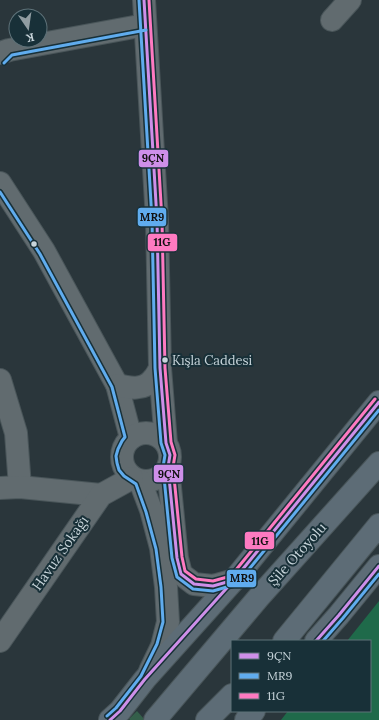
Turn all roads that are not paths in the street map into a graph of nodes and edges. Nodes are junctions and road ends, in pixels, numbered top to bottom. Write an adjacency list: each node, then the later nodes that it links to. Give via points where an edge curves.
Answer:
1 (144, 0): 4 (street)
2 (350, 0): 3 (street)
3 (332, 20)
4 (145, 25): 5 (street); 7 (street, via 157,220)
5 (3, 54)
6 (0, 183): 9 (street, via 44,251)
7 (160, 368): 9 (street, via 153,380 143,387 131,389); 12 (street)
8 (0, 380): 16 (street, via 16,433)
9 (117, 385): 11 (street)
10 (379, 402): 20 (highway)
11 (131, 438): 12 (street, via 138,434 153,434); 15 (street, via 125,443 121,458 126,472)
12 (166, 443): 14 (street, via 170,451)
13 (379, 463): 28 (highway, Şile Otoyolu, via 259,597)
14 (168, 467): 15 (street, via 163,474 148,482); 20 (street, via 177,558 181,574 194,584 213,586)
15 (136, 479): 17 (street, Havuz Sokağı); 24 (street, via 151,510 160,548 168,622 162,646)
16 (10, 487): 17 (street)
17 (101, 495): 23 (street, Havuz Sokağı)
18 (379, 525): 21 (highway)
19 (379, 566): 22 (highway)
20 (234, 580): 24 (highway)
21 (285, 640)
22 (317, 640)
23 (0, 641)
24 (146, 679): 27 (highway)
25 (231, 696): 29 (highway)
26 (254, 712): 30 (highway)
27 (110, 720)
28 (155, 720)
29 (207, 720)
30 (246, 720)

